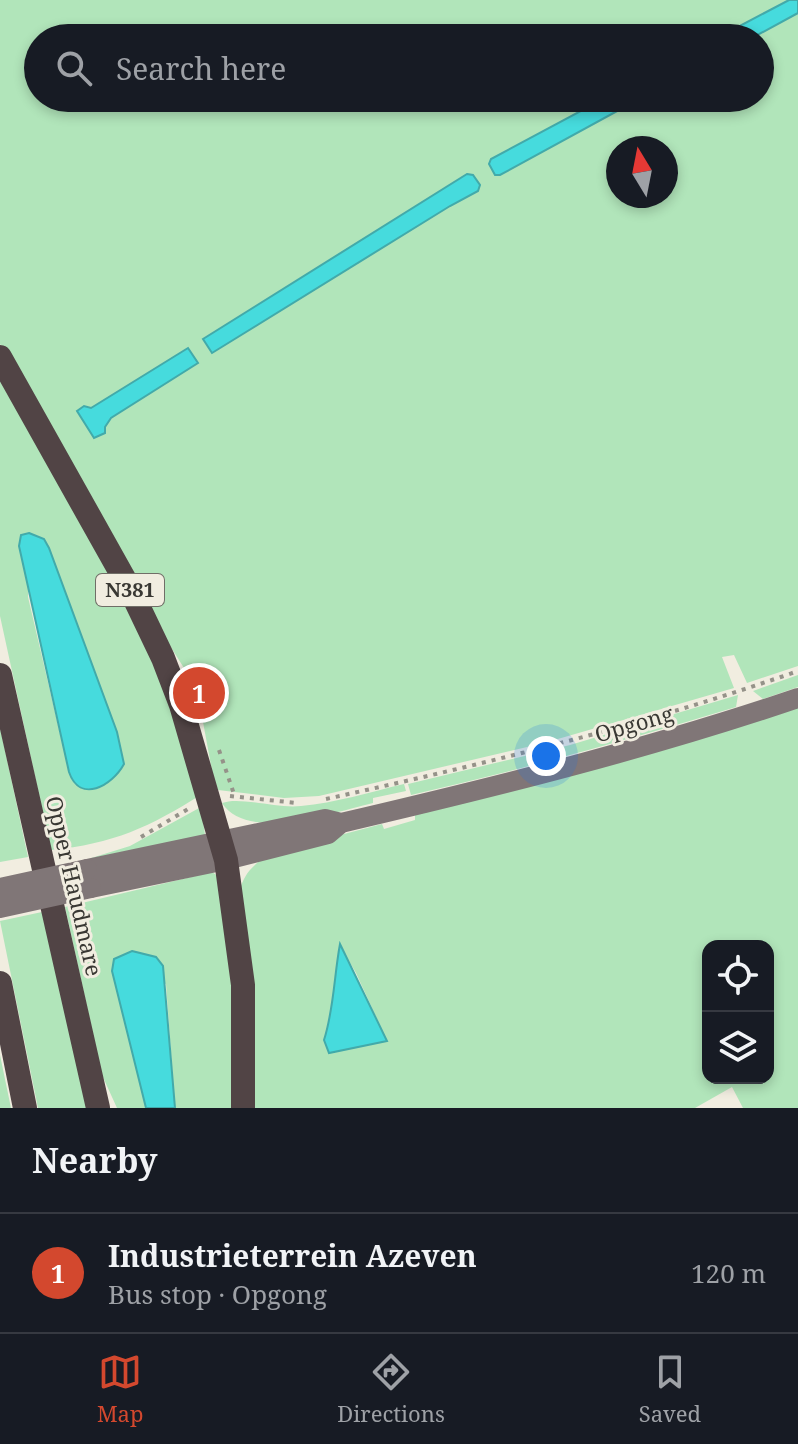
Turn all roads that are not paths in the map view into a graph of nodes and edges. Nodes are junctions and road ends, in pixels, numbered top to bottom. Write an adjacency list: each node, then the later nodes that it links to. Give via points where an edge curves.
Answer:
1 (0, 357): 4 (highway, N381, via 163,658)
2 (0, 675): 10 (highway, Opper Haudmare)
3 (798, 698): 4 (main road, Opgong, via 605,758 341,823 328,834)
4 (224, 850): 5 (main road, Opgong); 11 (highway, N381, via 243,985)
5 (89, 879): 6 (main road, Opgong, bridge); 7 (main road, Opgong, bridge)
6 (0, 888)
7 (0, 908)
8 (0, 983): 9 (highway)
9 (25, 1108)
10 (98, 1108)
11 (243, 1108)

